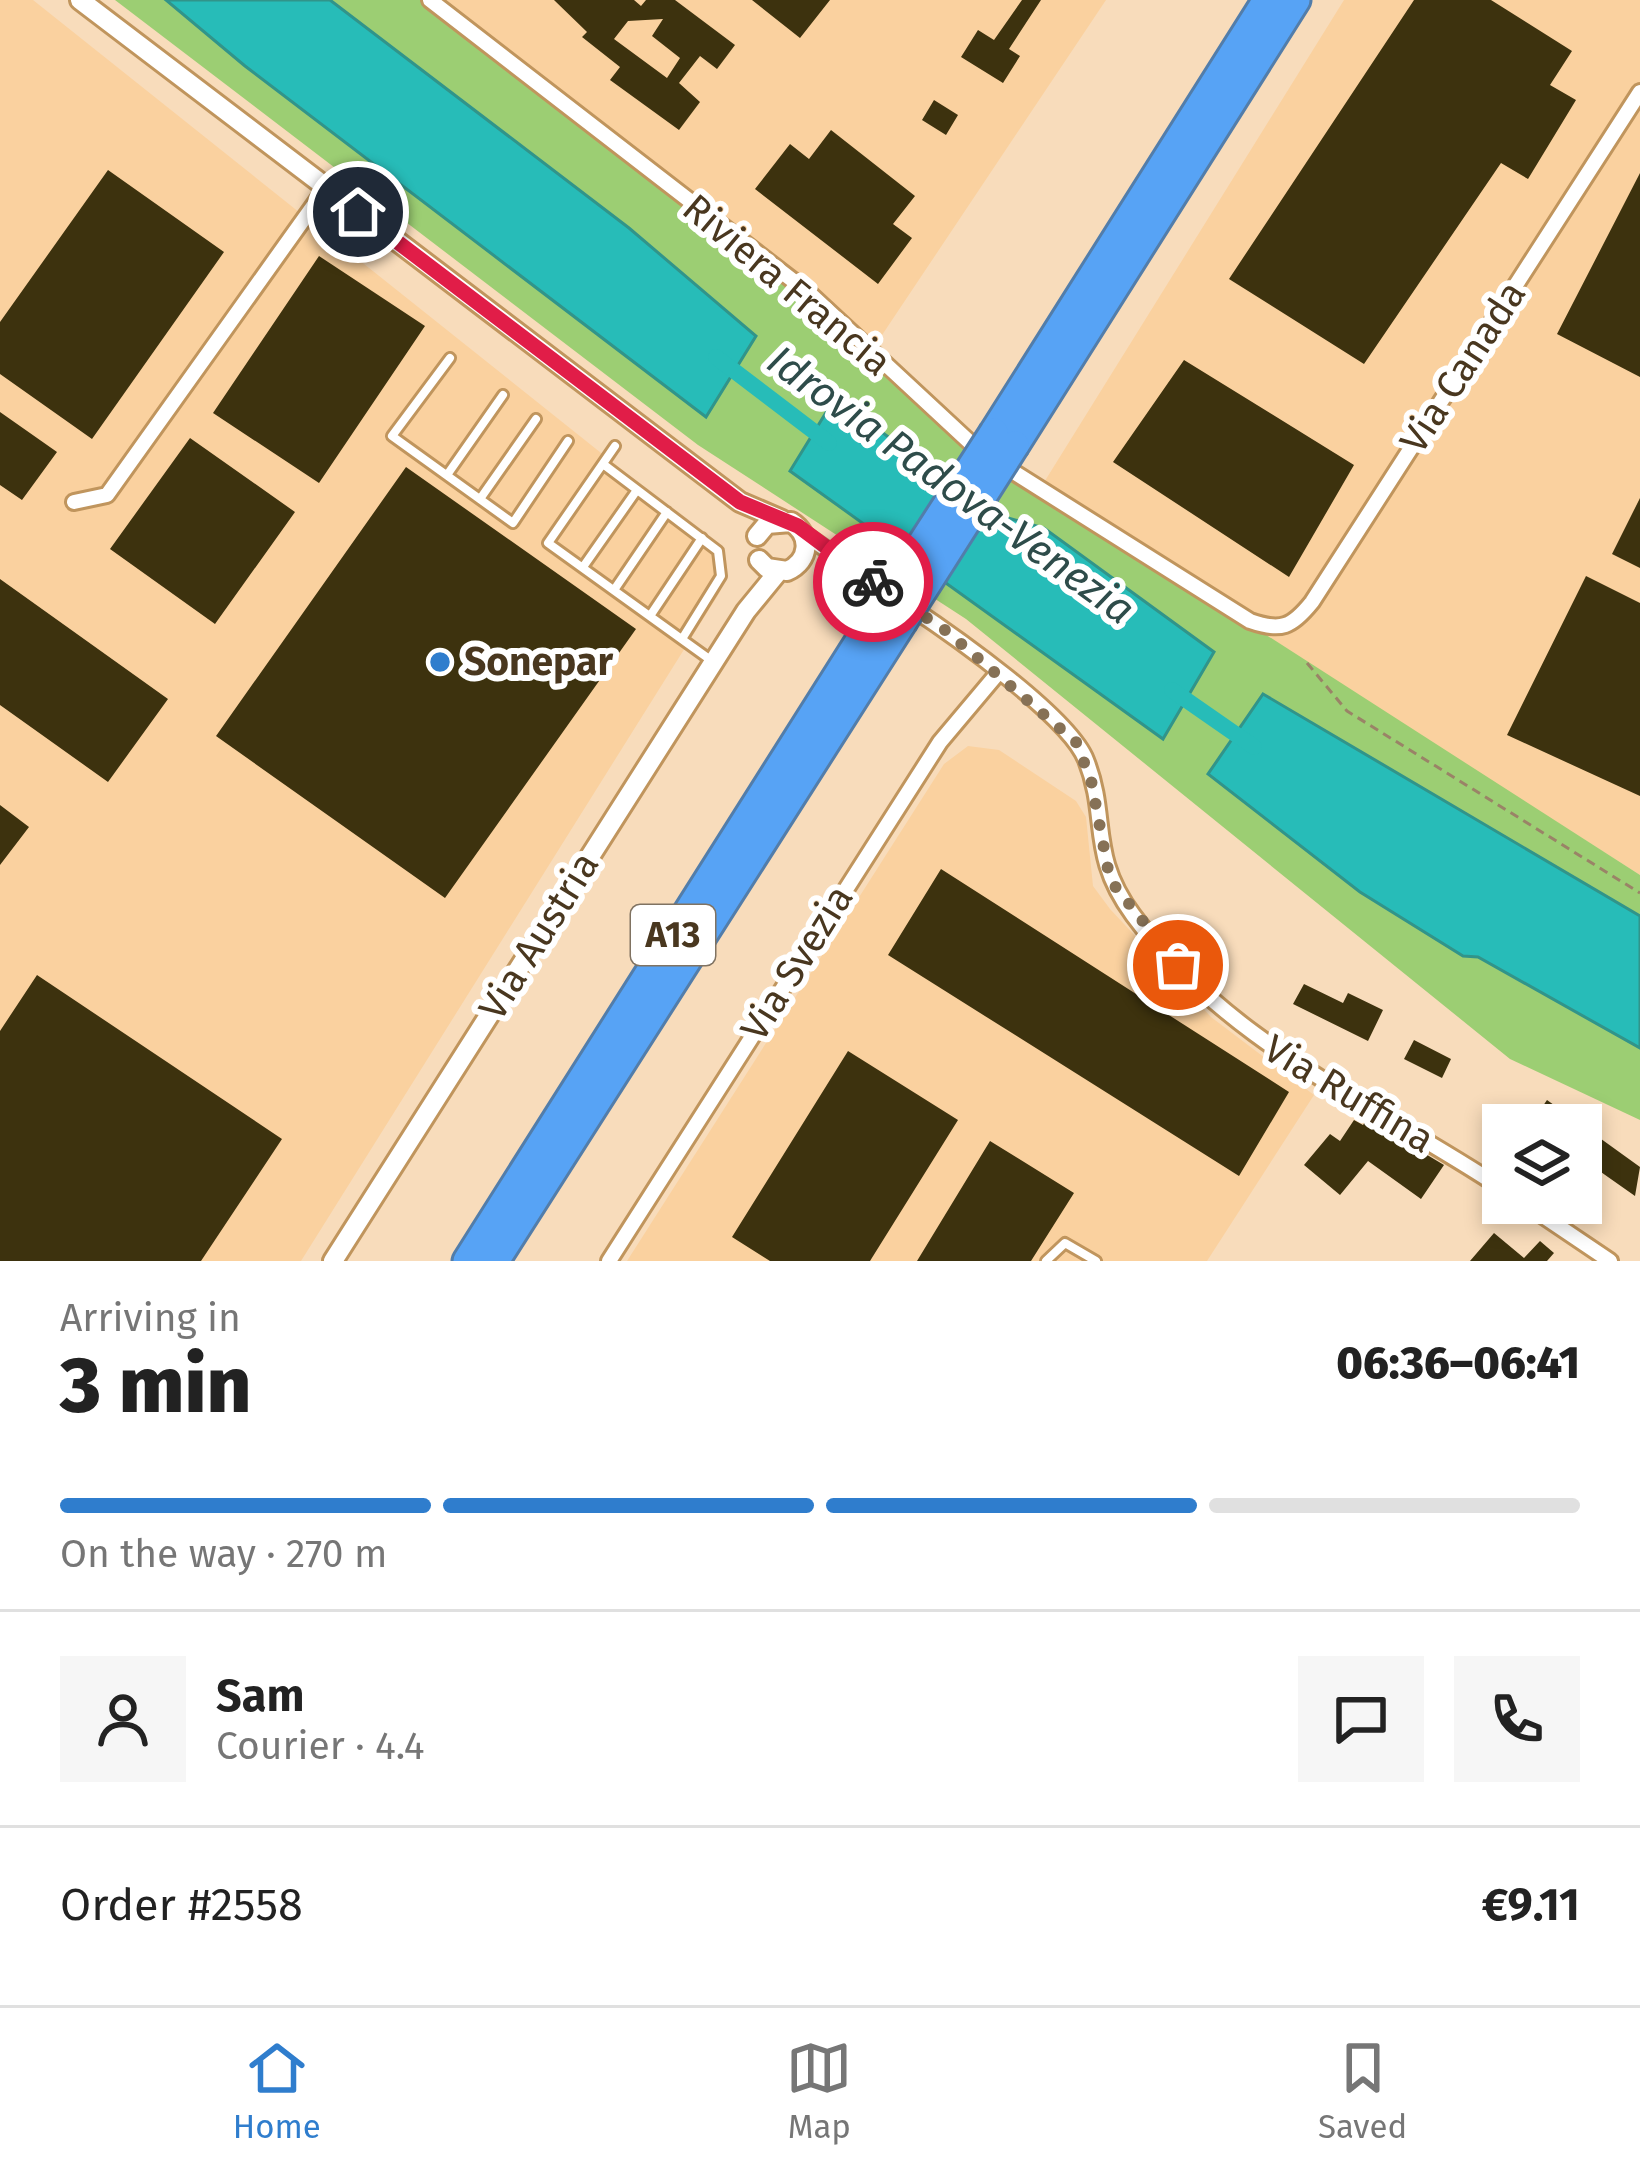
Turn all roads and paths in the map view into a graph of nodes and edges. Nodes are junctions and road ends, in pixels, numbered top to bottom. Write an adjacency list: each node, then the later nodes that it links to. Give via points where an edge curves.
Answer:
1 (80, 0): 6 (street)
2 (430, 0): 33 (street, Riviera Francia, via 809,293 977,449)
3 (1267, 0): 10 (highway, A13)
4 (1296, 0): 10 (highway, A13)
5 (1640, 92): 33 (street, Via Canada, via 1312,602 1295,623)
6 (326, 188): 17 (street, via 107,495); 18 (street)
7 (450, 358): 14 (lane, via 392,436)
8 (503, 395): 14 (lane)
9 (536, 419): 16 (lane)
10 (1005, 438): 32 (highway, A13, bridge)
11 (568, 441): 16 (lane, via 513,523)
12 (616, 446): 13 (lane)
13 (604, 464): 15 (lane); 27 (lane, via 548,543)
14 (447, 475): 16 (lane)
15 (638, 490): 19 (lane); 27 (lane)
16 (480, 499)
17 (74, 502)
18 (740, 502): 20 (street); 22 (street)
19 (667, 512): 23 (lane); 29 (lane)
20 (782, 520): 21 (street); 22 (street)
21 (804, 534): 25 (street); 26 (street)
22 (757, 536): 24 (street)
23 (702, 538): 31 (lane); 34 (lane, via 718,551 721,576)
24 (759, 560): 28 (street); 30 (street, Via Austria)
25 (802, 561): 26 (street); 28 (street)
26 (843, 563): 37 (street)
27 (583, 567): 29 (lane)
28 (778, 572): 30 (street, Via Austria)
29 (614, 590): 31 (lane)
30 (746, 611): 35 (street, Via Austria)
31 (650, 616): 34 (lane)
32 (890, 616): 42 (highway, A13); 43 (highway, A13)
33 (1275, 630)
34 (682, 639): 35 (lane)
35 (714, 662): 41 (street, Via Austria)
36 (1307, 663): 38 (path, via 1347,711)
37 (998, 673): 39 (street, Via Ruffina, via 1057,722 1086,760 1110,880 1163,949 1285,1060); 44 (street, Via Svezia, via 927,761)
38 (1640, 893)
39 (1482, 1177)
40 (1555, 1224): 47 (street)
41 (333, 1261)
42 (466, 1261)
43 (495, 1261)
44 (609, 1261)
45 (1046, 1261): 46 (lane, via 1065,1244)
46 (1096, 1261)
47 (1610, 1261)

